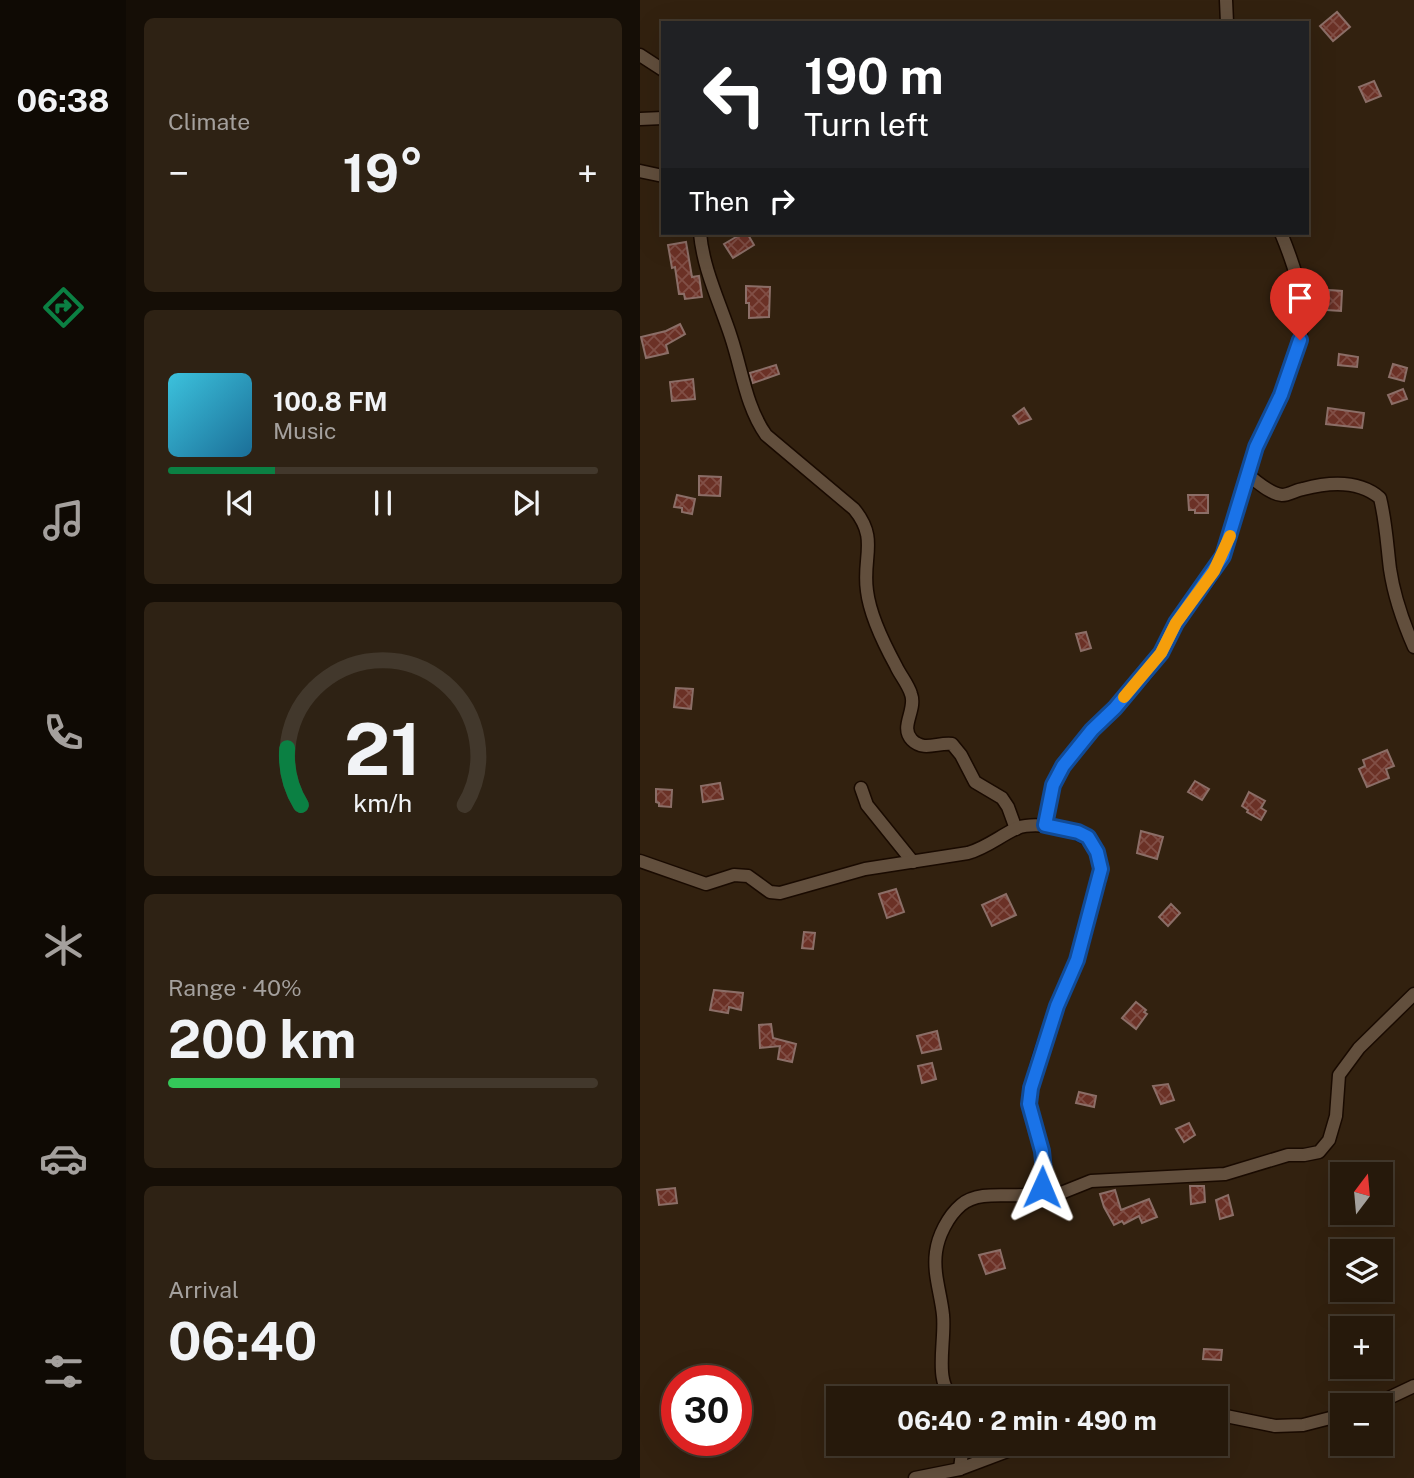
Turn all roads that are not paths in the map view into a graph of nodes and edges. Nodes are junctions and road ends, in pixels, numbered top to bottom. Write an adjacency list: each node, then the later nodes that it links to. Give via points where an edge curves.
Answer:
1 (1226, 0): 2 (street)
2 (1227, 21)
3 (640, 55): 4 (street)
4 (661, 69)
5 (661, 118): 6 (street)
6 (640, 120)
7 (640, 171): 8 (street)
8 (661, 176)
9 (700, 235): 15 (street, via 706,267 757,421 766,435 865,522 867,591 882,636 911,694 908,735 924,746 952,744 975,782 1002,798)
10 (1282, 235): 11 (street, via 1303,322 1297,351 1256,447)
11 (1249, 476): 12 (street, via 1279,495 1342,484 1363,486 1380,498 1390,570); 14 (street, via 1223,556 1176,623 1161,653 1063,766 1053,785)
12 (1414, 647)
13 (861, 788): 17 (street, via 867,805)
14 (1045, 825): 15 (street); 19 (street, via 1088,837 1101,869 1077,960 1031,1088 1029,1104 1044,1171)
15 (1016, 829): 17 (street, via 975,851)
16 (640, 862): 17 (street, via 706,884 734,875 748,876 780,893 865,869)
17 (913, 862)
18 (1414, 994): 19 (street, via 1359,1048 1339,1075 1336,1116 1329,1140 1319,1152 1288,1155 1225,1174 1091,1181 1061,1193)
19 (1039, 1191): 20 (street, via 962,1203 941,1235 936,1278 943,1315 942,1376)
20 (946, 1386)
21 (1414, 1386): 22 (street)
22 (1393, 1396)
23 (1228, 1416): 24 (street, via 1275,1426)
24 (1330, 1418)
25 (962, 1456): 27 (street)
26 (994, 1456): 27 (street)
27 (960, 1469): 28 (street)
28 (915, 1478)

